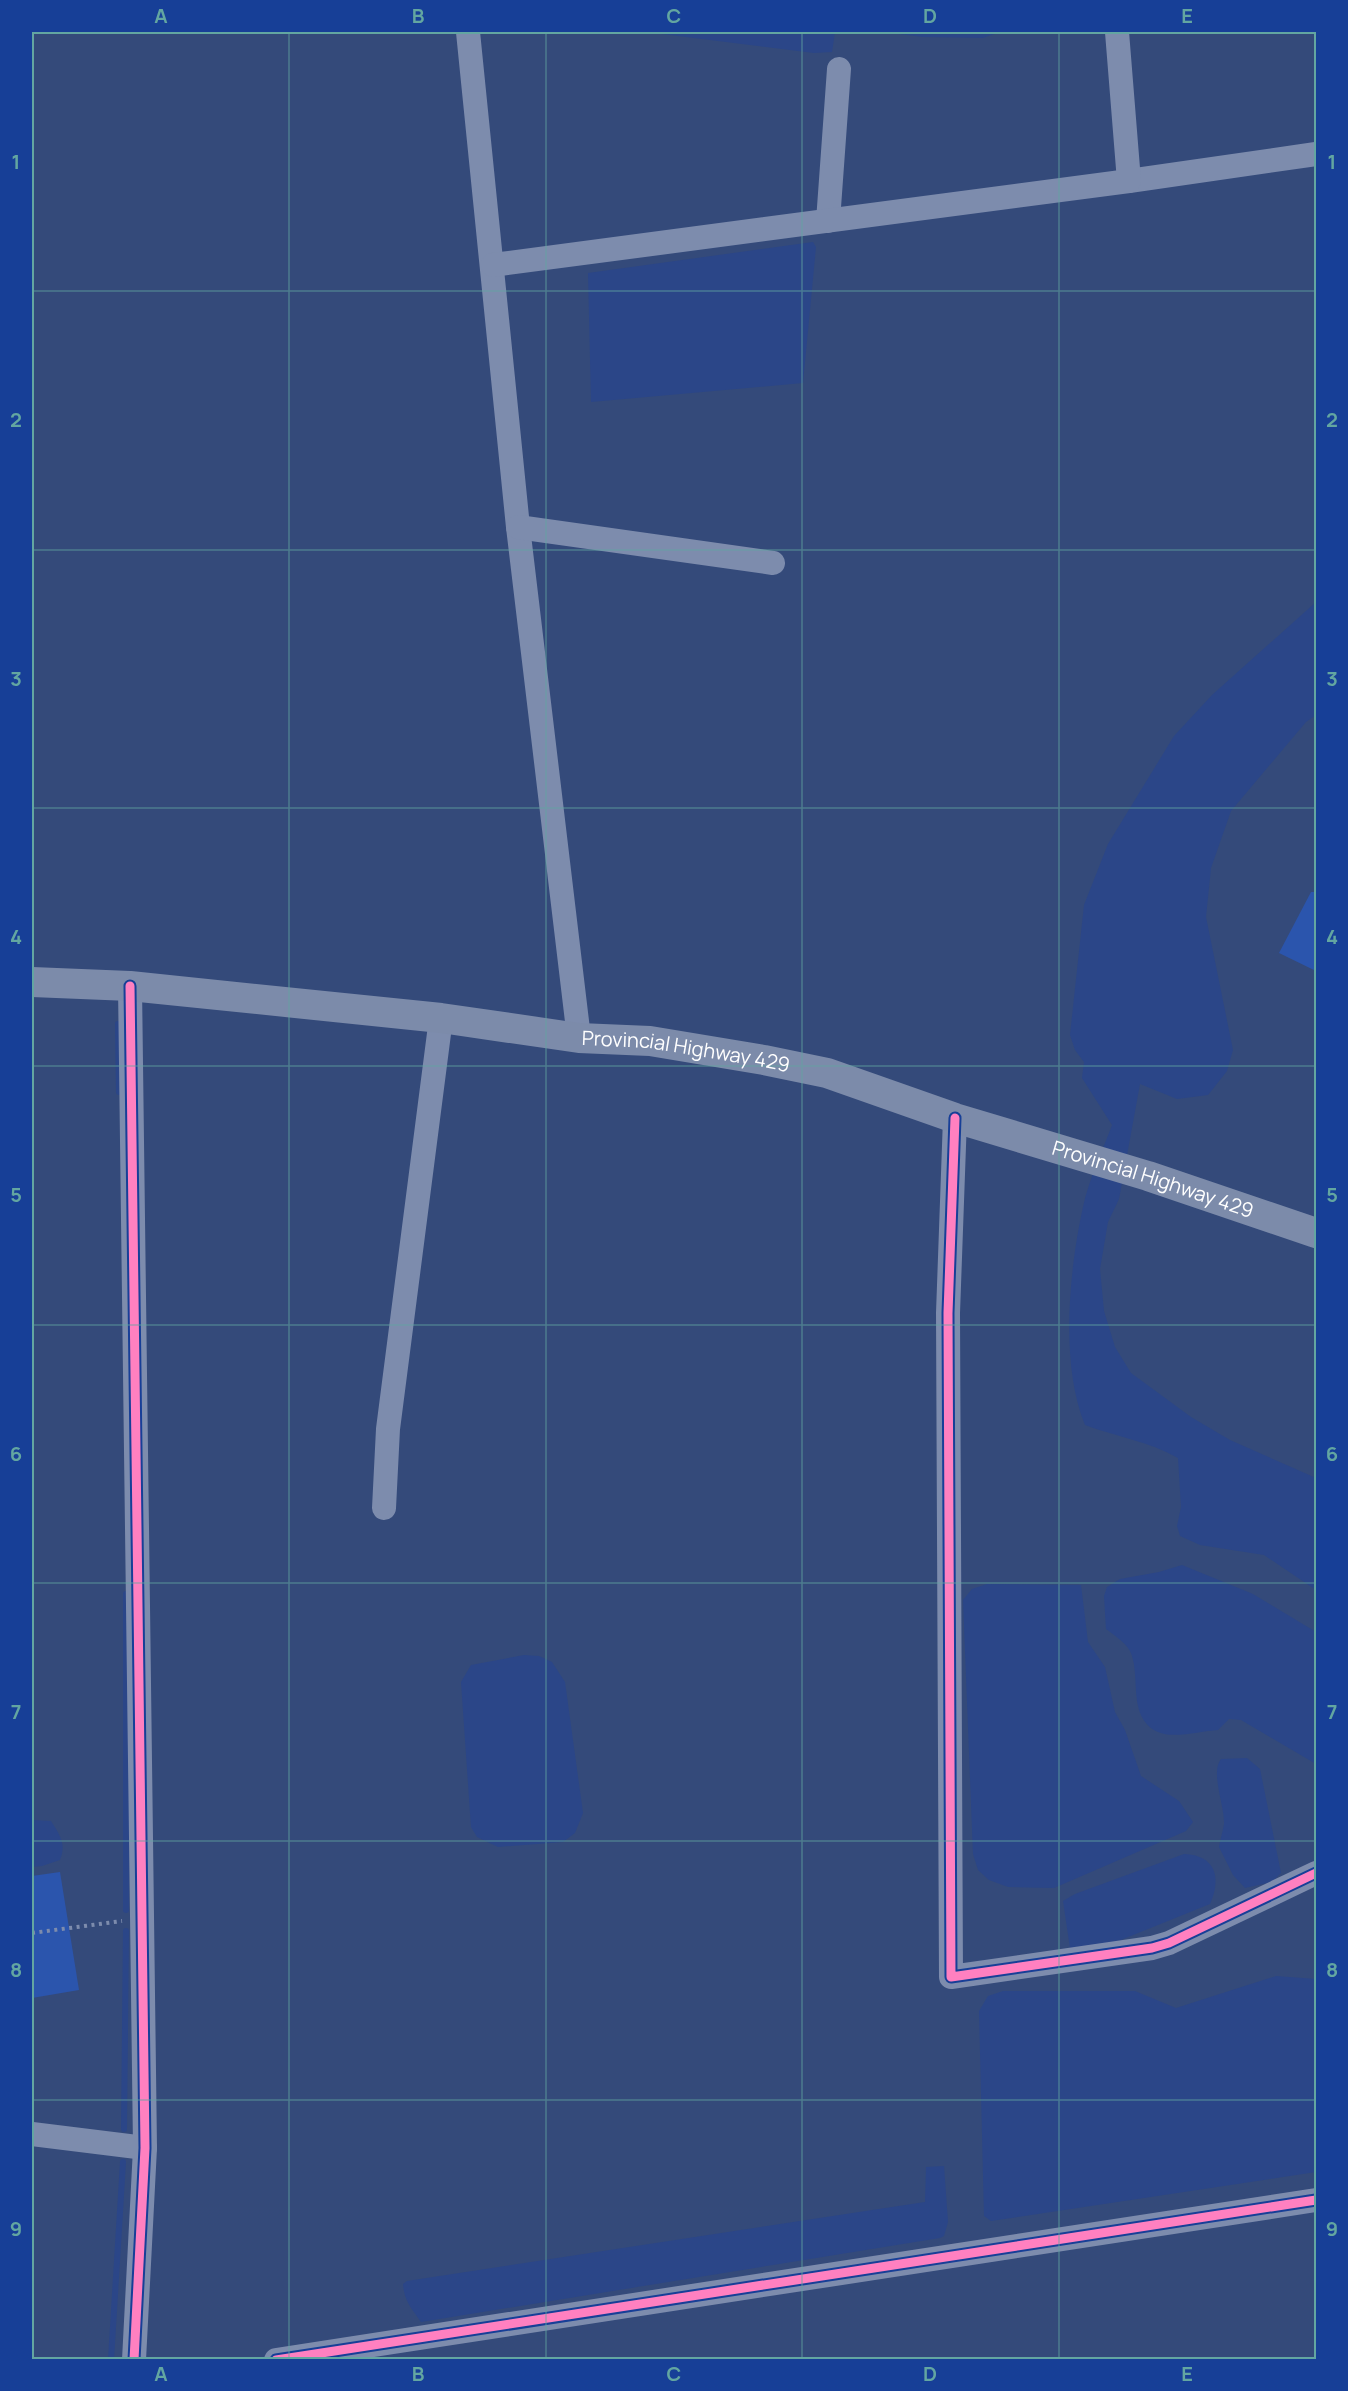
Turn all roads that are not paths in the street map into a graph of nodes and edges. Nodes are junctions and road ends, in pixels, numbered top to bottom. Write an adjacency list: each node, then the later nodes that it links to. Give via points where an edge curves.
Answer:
1 (468, 32): 7 (street)
2 (1117, 32): 5 (street)
3 (839, 69): 6 (street)
4 (1317, 154): 5 (street)
5 (1129, 181): 6 (street)
6 (828, 221): 7 (street)
7 (493, 265): 8 (street)
8 (518, 527): 9 (street); 13 (street)
9 (773, 563)
10 (32, 982): 11 (main road, Provincial Highway 429)
11 (130, 986): 12 (main road, Provincial Highway 429); 19 (street)
12 (441, 1018): 13 (main road, Provincial Highway 429); 16 (street, via 388,1429)
13 (579, 1038): 14 (main road, Provincial Highway 429, via 650,1041 796,1066)
14 (955, 1118): 15 (main road, Provincial Highway 429, via 1148,1176); 17 (street, via 948,1313 951,1977 1152,1948)
15 (1317, 1233)
16 (384, 1508)
17 (1317, 1873)
18 (32, 2134): 19 (street)
19 (145, 2148): 21 (street)
20 (1317, 2200): 22 (street)
21 (134, 2360)
22 (276, 2360)

